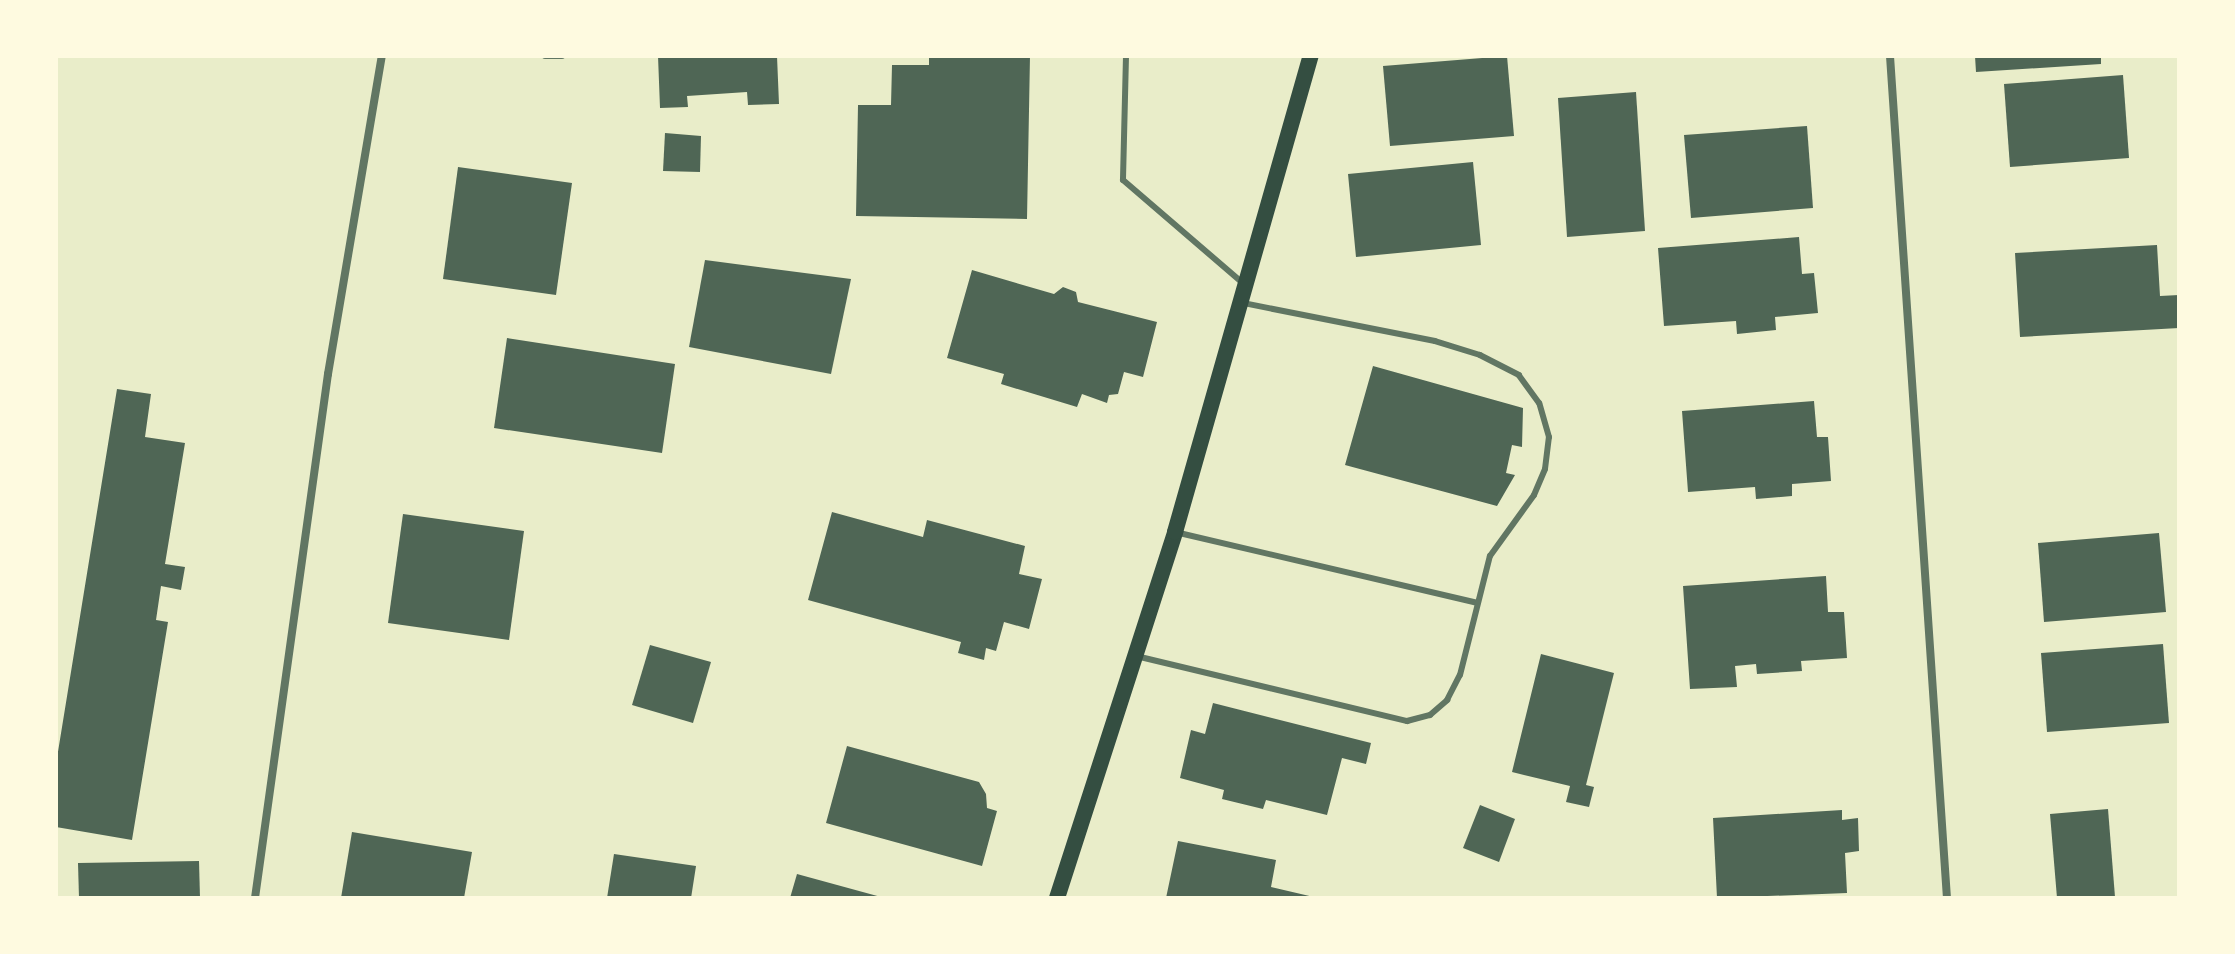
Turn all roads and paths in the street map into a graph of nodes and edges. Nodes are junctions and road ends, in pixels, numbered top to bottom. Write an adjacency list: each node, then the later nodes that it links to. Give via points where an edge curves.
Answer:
1 (382, 56): 12 (street, via 328,374)
2 (545, 56): 3 (lane)
3 (562, 56)
4 (1126, 56): 7 (lane, via 1123,180)
5 (1311, 56): 7 (main road)
6 (1890, 56): 14 (street)
7 (1245, 285): 8 (main road)
8 (1240, 303): 9 (main road); 10 (lane, via 1435,341 1519,375 1539,403 1549,437 1545,469 1534,495 1490,556)
9 (1175, 532): 10 (lane); 11 (main road)
10 (1477, 603): 11 (lane, via 1460,675 1447,700 1430,715 1407,721)
11 (1133, 655): 13 (main road)
12 (255, 898)
13 (1057, 898)
14 (1947, 898)

